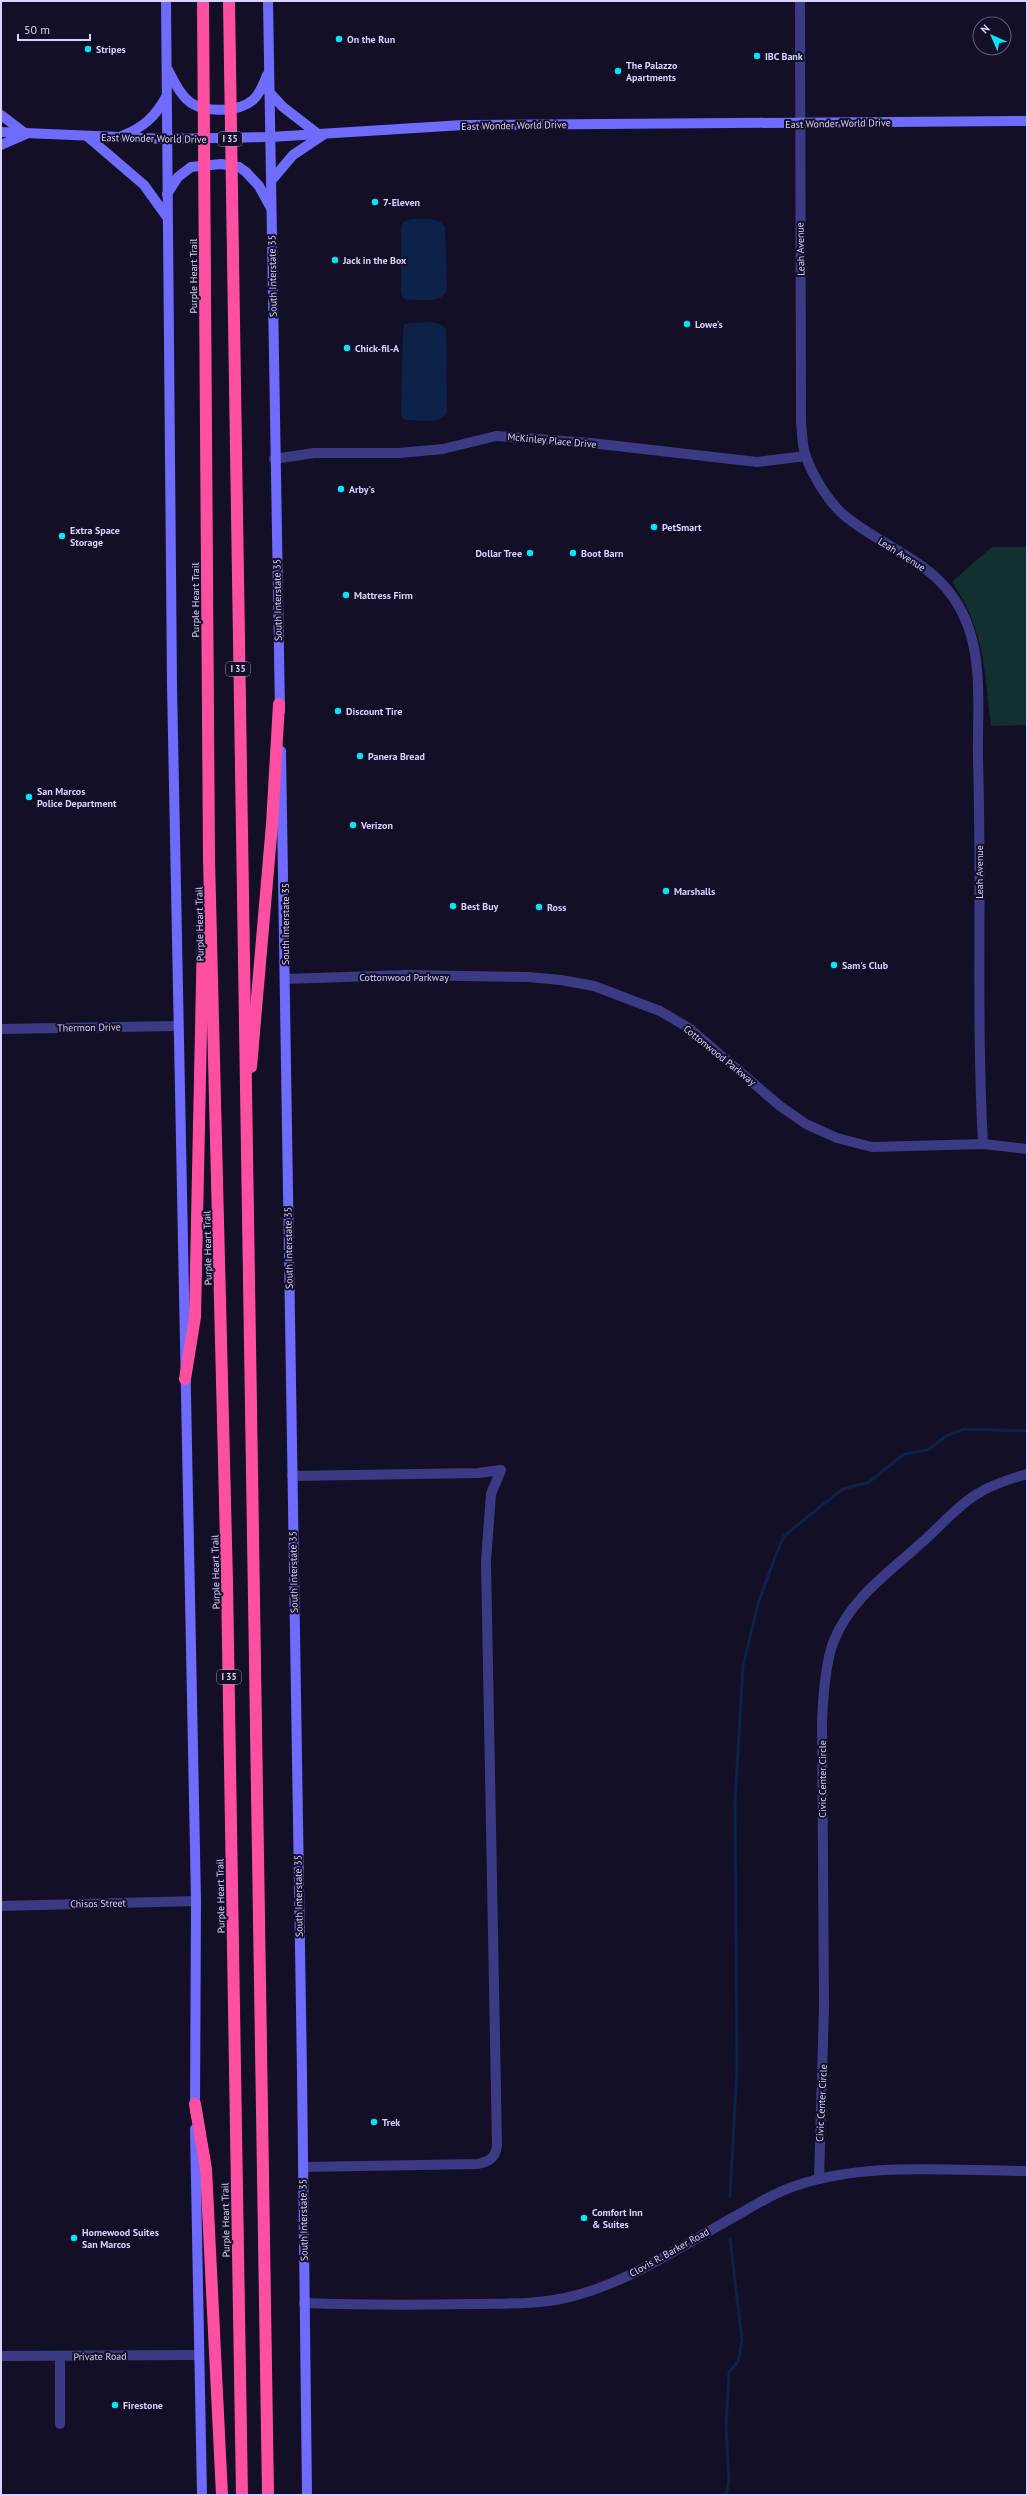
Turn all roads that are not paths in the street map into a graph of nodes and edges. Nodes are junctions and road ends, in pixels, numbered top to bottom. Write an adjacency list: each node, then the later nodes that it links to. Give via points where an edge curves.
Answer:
1 (166, 1): 6 (main road)
2 (203, 1): 28 (highway, Purple Heart Trail / I 35)
3 (229, 1): 32 (highway, I 35)
4 (268, 1): 7 (main road, South Interstate 35)
5 (800, 1): 12 (street, Leah Avenue)
6 (167, 68): 7 (main road, via 181,93 192,103 209,108 232,109 244,106 254,99); 9 (main road)
7 (269, 72): 8 (main road, South Interstate 35)
8 (269, 92): 15 (main road, via 282,107); 18 (main road, South Interstate 35)
9 (167, 96): 17 (main road, via 152,118 142,127); 19 (main road)
10 (1, 115): 14 (main road)
11 (1027, 121): 12 (main road, East Wonder World Drive)
12 (798, 123): 15 (main road, East Wonder World Drive, via 462,125); 25 (street, Leah Avenue, via 801,421)
13 (1, 132): 14 (main road, East Wonder World Drive)
14 (26, 134): 16 (main road, East Wonder World Drive); 20 (main road)
15 (321, 134): 18 (main road, East Wonder World Drive); 21 (main road, via 293,155)
16 (88, 136): 17 (main road, East Wonder World Drive); 24 (main road, via 144,185)
17 (119, 137): 19 (main road, East Wonder World Drive)
18 (271, 137): 19 (main road, East Wonder World Drive); 21 (main road, South Interstate 35)
19 (167, 139): 22 (main road)
20 (1, 146)
21 (271, 181): 23 (main road, South Interstate 35)
22 (167, 194): 23 (main road, via 178,177 191,167 227,165 239,167 253,178); 24 (main road)
23 (272, 210): 26 (main road, South Interstate 35)
24 (167, 216): 30 (main road)
25 (806, 456): 26 (street, McKinley Place Drive, via 757,462 496,436 443,448 399,453 314,453); 33 (street, Leah Avenue, via 816,477 844,515 919,562 950,592 961,609 974,646 979,778 978,960 981,994)
26 (274, 459): 27 (main road, South Interstate 35)
27 (279, 704): 29 (main road, South Interstate 35); 32 (highway, via 272,824)
28 (209, 859): 35 (highway, via 204,922 195,1317); 51 (highway, Purple Heart Trail / I 35, via 227,1590)
29 (285, 979): 33 (street, Cottonwood Parkway, via 405,975 528,978 594,986 660,1011 690,1028 780,1106 806,1124 837,1138 872,1147); 37 (main road, South Interstate 35)
30 (177, 1026): 31 (street, Thermon Drive); 35 (main road)
31 (1, 1029)
32 (246, 1142): 52 (highway, I 35)
33 (983, 1144): 34 (street, Cottonwood Parkway)
34 (1027, 1149)
35 (185, 1379): 38 (main road)
36 (1027, 1474): 43 (street, Civic Center Circle, via 1000,1482 976,1495 946,1520 863,1596 849,1613 832,1643 823,1696 822,1721 824,2006)
37 (292, 1476): 41 (main road, South Interstate 35); 41 (street, via 478,1473 501,1470 491,1494 486,1561 496,2155 489,2162 478,2164)
38 (196, 1901): 39 (street, Chisos Street); 40 (main road)
39 (1, 1906)
40 (195, 2104): 45 (main road); 50 (highway, via 206,2169)
41 (303, 2167): 44 (main road, South Interstate 35)
42 (1027, 2171): 43 (street, Clovis R. Barker Road, via 874,2171 848,2172)
43 (819, 2179): 44 (street, Clovis R. Barker Road, via 793,2186 766,2198 598,2289 565,2298 537,2302 432,2305)
44 (304, 2303): 53 (main road, South Interstate 35)
45 (198, 2355): 47 (street, Private Road); 49 (main road)
46 (1, 2356): 47 (street, Private Road)
47 (60, 2357): 48 (street)
48 (60, 2424)
49 (202, 2495)
50 (222, 2495)
51 (242, 2495)
52 (268, 2495)
53 (307, 2495)

